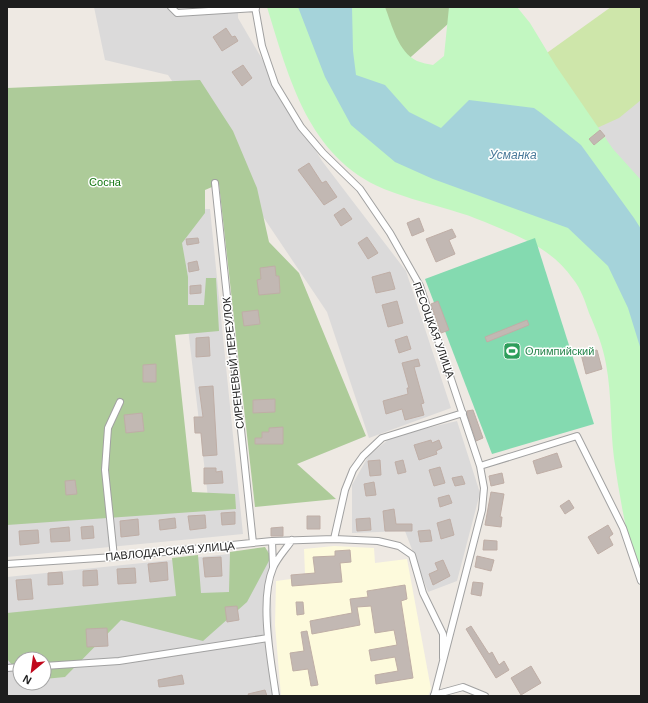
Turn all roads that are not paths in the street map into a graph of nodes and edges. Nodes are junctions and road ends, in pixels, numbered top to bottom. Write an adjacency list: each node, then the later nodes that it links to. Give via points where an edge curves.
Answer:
1 (171, 7): 2 (street, via 177,13)
2 (256, 7): 5 (street, ПЕСОЦКАЯ УЛИЦА, via 262,46 275,84 301,127 360,189 390,233 420,286)
3 (215, 183): 12 (street, СИРЕНЕВЫЙ ПЕРЕУЛОК)
4 (120, 402): 13 (street, via 108,428 106,470)
5 (463, 412): 6 (street, ПЕСОЦКАЯ УЛИЦА); 7 (street, via 382,438 353,470 344,490)
6 (480, 466): 16 (street, via 577,436 623,528); 19 (street, ПЕСОЦКАЯ УЛИЦА, via 484,488 482,510)
7 (336, 528): 8 (street); 10 (street)
8 (334, 539): 9 (street, ПАВЛОДАРСКАЯ УЛИЦА); 10 (street, ПЕСОЦКАЯ УЛИЦА)
9 (292, 540): 11 (street, ПАВЛОДАРСКАЯ УЛИЦА); 15 (street)
10 (344, 540): 19 (street, ПЕСОЦКАЯ УЛИЦА, via 378,541 399,546 412,555 423,594 443,634)
11 (272, 541): 12 (street, ПАВЛОДАРСКАЯ УЛИЦА); 15 (street)
12 (253, 543): 13 (street, ПАВЛОДАРСКАЯ УЛИЦА)
13 (114, 557): 14 (street, ПАВЛОДАРСКАЯ УЛИЦА)
14 (7, 564)
15 (273, 567): 17 (street, via 267,588)
16 (641, 581)
17 (268, 638): 18 (street, via 119,662); 21 (street)
18 (52, 666)
19 (442, 669): 20 (street, ПЕСОЦКАЯ УЛИЦА)
20 (434, 695): 22 (street, via 463,687)
21 (276, 696)
22 (485, 696)

